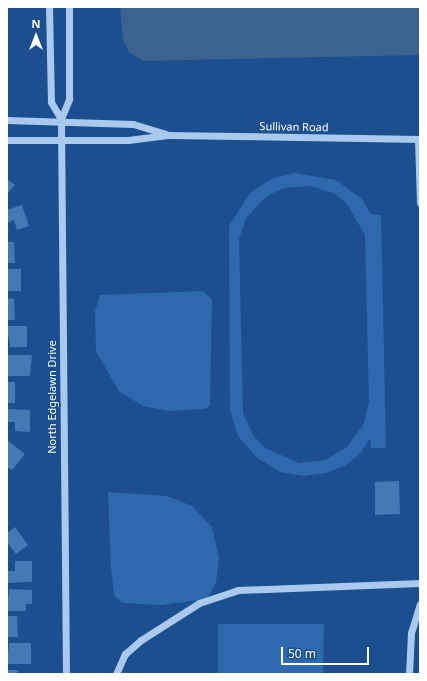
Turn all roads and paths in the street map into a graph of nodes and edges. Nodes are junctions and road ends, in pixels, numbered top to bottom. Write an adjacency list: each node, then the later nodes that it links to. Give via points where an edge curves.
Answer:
1 (49, 7): 3 (street, via 51,102)
2 (69, 7): 3 (street, North Edgelawn Drive, via 70,99)
3 (61, 119): 4 (street, Sullivan Road); 5 (street, Sullivan Road, via 133,124); 6 (street, North Edgelawn Drive)
4 (7, 120)
5 (168, 135): 6 (street, Sullivan Road, via 128,140); 7 (street, Sullivan Road)
6 (61, 139): 8 (street, Sullivan Road); 12 (street, North Edgelawn Drive)
7 (419, 139): 9 (street)
8 (7, 140)
9 (420, 203)
10 (420, 583): 13 (street, via 238,590 199,603 140,640 125,654)
11 (420, 604): 14 (street, via 411,633)
12 (66, 674)
13 (116, 674)
14 (409, 674)

